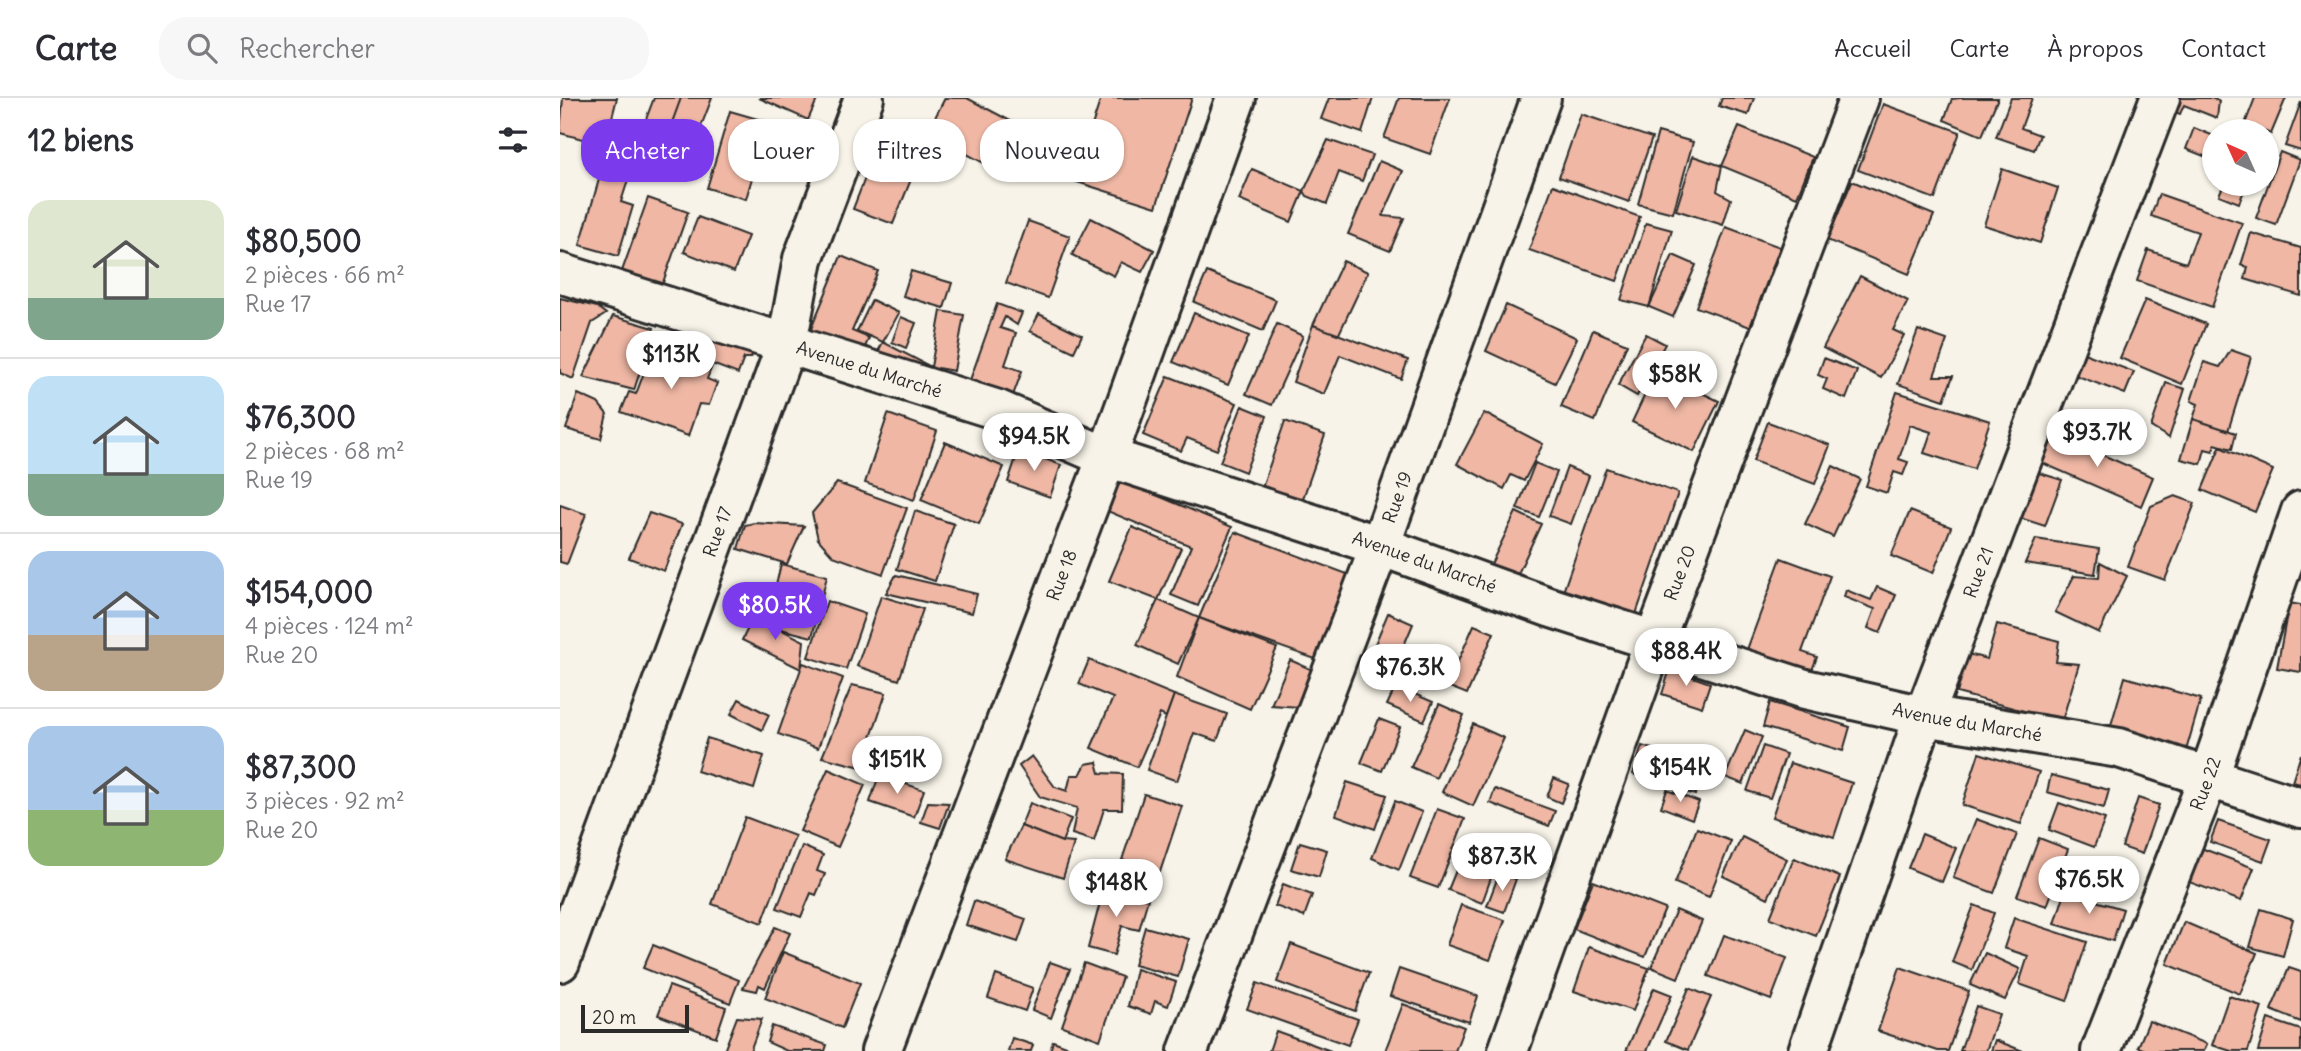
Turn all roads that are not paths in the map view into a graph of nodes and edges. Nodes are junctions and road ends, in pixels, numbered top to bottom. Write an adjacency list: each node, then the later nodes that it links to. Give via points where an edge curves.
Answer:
1 (864, 98): 7 (street, Rue 17, via 803,259)
2 (1236, 98): 8 (street, Rue 18)
3 (1541, 98): 10 (street, Rue 19)
4 (1859, 98): 11 (street, Rue 20)
5 (2160, 98): 12 (street, Rue 21)
6 (560, 273): 7 (street, Avenue du Marché)
7 (788, 343): 8 (street, Avenue du Marché, via 998,410); 15 (street, Rue 17)
8 (1107, 457): 10 (street, Avenue du Marché); 16 (street, Rue 18)
9 (2301, 512): 13 (street, Rue 22)
10 (1380, 546): 11 (street, Avenue du Marché); 17 (street, Rue 19)
11 (1654, 642): 12 (street, Avenue du Marché, via 1805,689); 18 (street, Rue 20)
12 (1924, 716): 13 (street, Avenue du Marché, via 2119,748); 19 (street, Rue 21)
13 (2208, 779): 14 (street, Avenue du Marché); 20 (street, Rue 22)
14 (2301, 808)
15 (560, 962)
16 (881, 1051)
17 (1188, 1051)
18 (1508, 1051)
19 (1808, 1051)
20 (2101, 1051)

